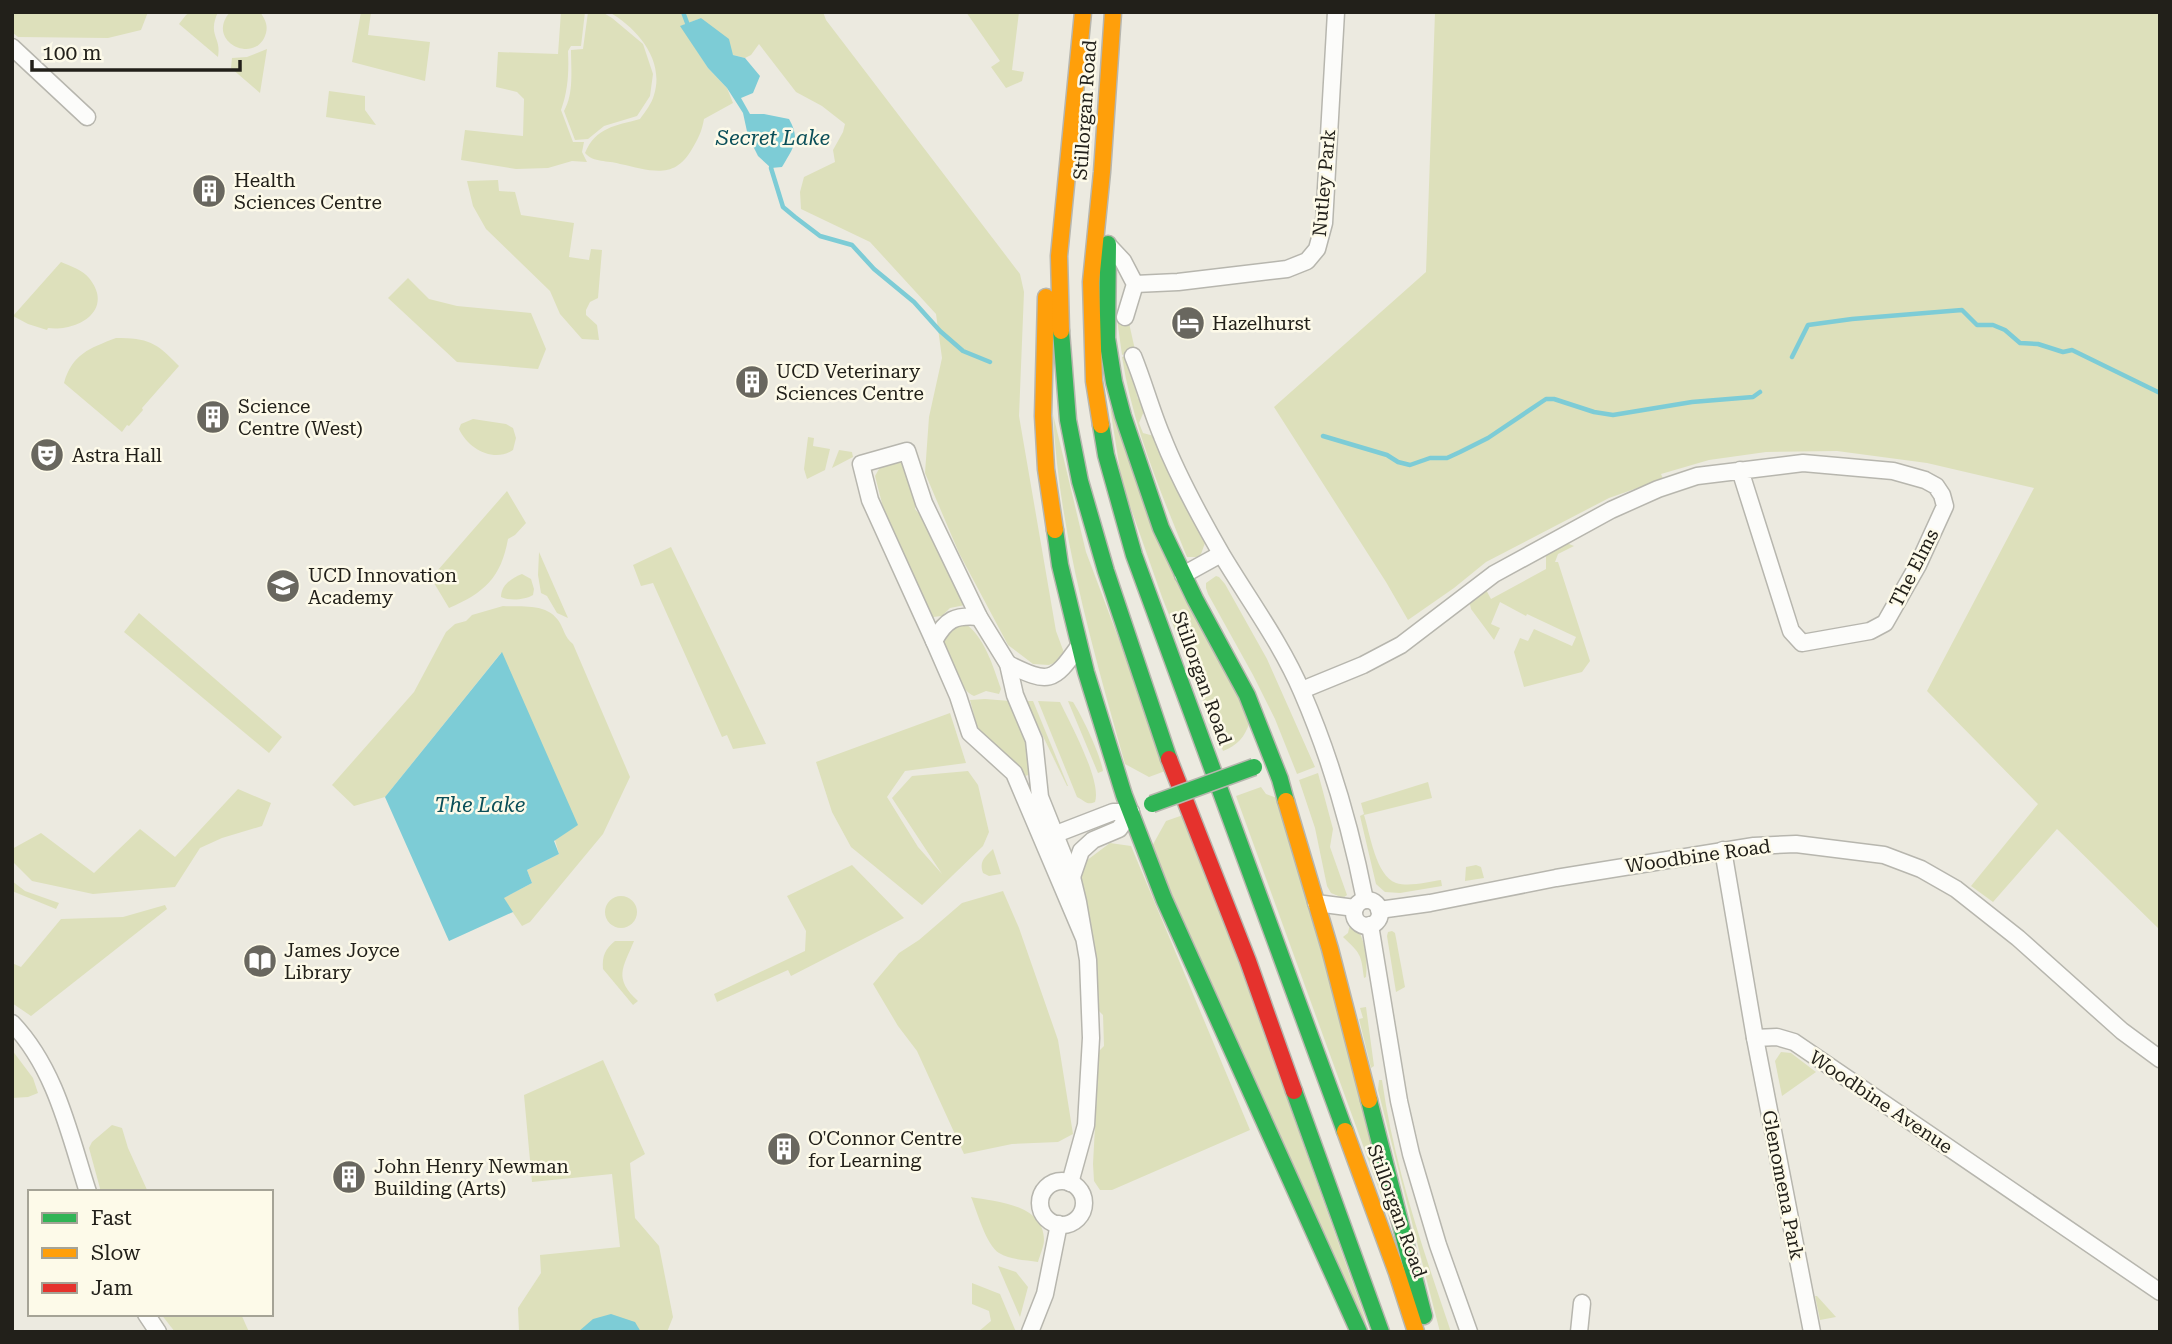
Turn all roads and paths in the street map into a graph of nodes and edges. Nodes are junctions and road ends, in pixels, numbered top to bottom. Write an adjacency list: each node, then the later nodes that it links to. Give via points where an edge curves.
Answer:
1 (1083, 12): 8 (main road, Stillorgan Road)
2 (1113, 12): 6 (main road, Stillorgan Road)
3 (1336, 12): 9 (street, Nutley Park, via 1324,223 1317,249 1307,261 1287,269)
4 (12, 47): 5 (street)
5 (87, 117)
6 (1102, 173): 7 (main road); 44 (main road, Stillorgan Road, via 1091,332 1100,423 1116,497)
7 (1108, 244): 9 (street); 14 (main road, via 1107,338 1114,382 1146,487)
8 (1059, 256): 17 (main road, via 1046,295 1046,469 1060,565); 43 (main road, Stillorgan Road, via 1068,420 1094,532 1170,762 1248,961)
9 (1135, 284): 10 (street)
10 (1125, 317)
11 (1133, 356): 13 (street, via 1150,425)
12 (1740, 470): 12 (street, The Elms, via 1791,631 1802,643 1870,631 1885,623 1919,565 1945,506 1936,486 1865,467 1803,463); 19 (street, The Elms, via 1696,476 1611,510 1494,574 1401,645)
13 (1221, 554): 14 (street); 19 (street)
14 (1183, 575): 20 (main road, via 1247,695)
15 (979, 617): 16 (street, via 962,615 943,625); 16 (street, via 924,503 907,451 861,464 870,500); 18 (street)
16 (934, 641): 23 (street, via 970,733 1014,773)
17 (1079, 646): 18 (street, via 1061,671 1048,678); 21 (main road)
18 (1008, 664): 22 (street, via 1034,740 1040,797)
19 (1301, 690): 27 (street, via 1331,768 1355,853)
20 (1273, 760): 21 (main road, bridge); 26 (main road)
21 (1131, 812): 22 (street, via 1113,813); 25 (street, via 1119,829 1081,851); 42 (main road, via 1164,899)
22 (1056, 834): 23 (street); 25 (street)
23 (1046, 850): 30 (street)
24 (1723, 850): 28 (street, Woodbine Road); 32 (street); 33 (street, Woodbine Road, via 1808,845 1884,855 1921,869 1956,889 2018,938)
25 (1072, 877): 30 (street)
26 (1316, 903): 27 (street); 45 (main road)
27 (1360, 904): 28 (street, via 1372,901); 29 (street, via 1356,920)
28 (1379, 910): 29 (street, via 1377,921)
29 (1370, 925): 46 (street, Stillorgan Road, via 1411,1154)
30 (1084, 938): 34 (street, via 1091,1038 1089,1094 1084,1137)
31 (12, 1023): 35 (street, via 35,1051 55,1089)
32 (1755, 1038): 37 (street, Woodbine Avenue, via 1794,1042); 48 (street, Glenomena Park)
33 (2160, 1059)
34 (1070, 1183): 36 (street, via 1081,1192 1084,1206 1078,1218); 36 (street, via 1051,1185 1040,1201 1043,1214)
35 (87, 1190)
36 (1059, 1224): 41 (street, via 1045,1294)
37 (2160, 1292)
38 (1582, 1303): 47 (street)
39 (147, 1316): 40 (street)
40 (158, 1332)
41 (1030, 1332)
42 (1359, 1332)
43 (1381, 1332)
44 (1416, 1332)
45 (1428, 1332)
46 (1469, 1332)
47 (1579, 1332)
48 (1812, 1332)

